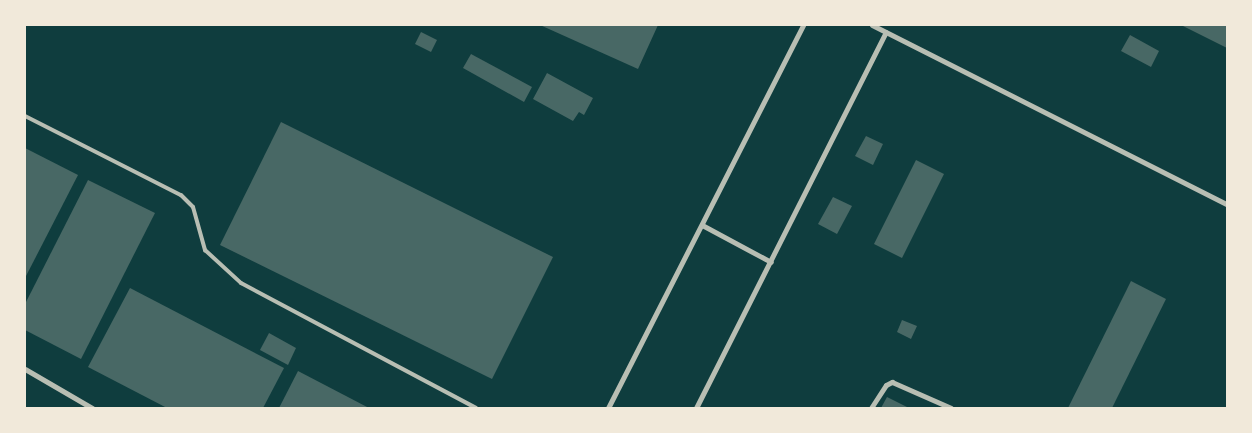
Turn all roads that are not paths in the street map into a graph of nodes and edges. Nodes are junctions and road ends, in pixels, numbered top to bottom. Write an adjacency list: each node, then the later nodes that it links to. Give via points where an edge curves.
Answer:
1 (803, 25): 6 (street)
2 (872, 25): 3 (street)
3 (886, 32): 5 (street); 7 (street)
4 (25, 116): 10 (lane, via 180,195 193,207 205,250 241,284)
5 (1227, 204)
6 (702, 225): 7 (street); 11 (street)
7 (771, 262): 12 (street)
8 (25, 369): 9 (street)
9 (92, 408)
10 (476, 408)
11 (608, 408)
12 (696, 408)
13 (871, 408): 14 (street, via 886,385 892,382)
14 (950, 408)

